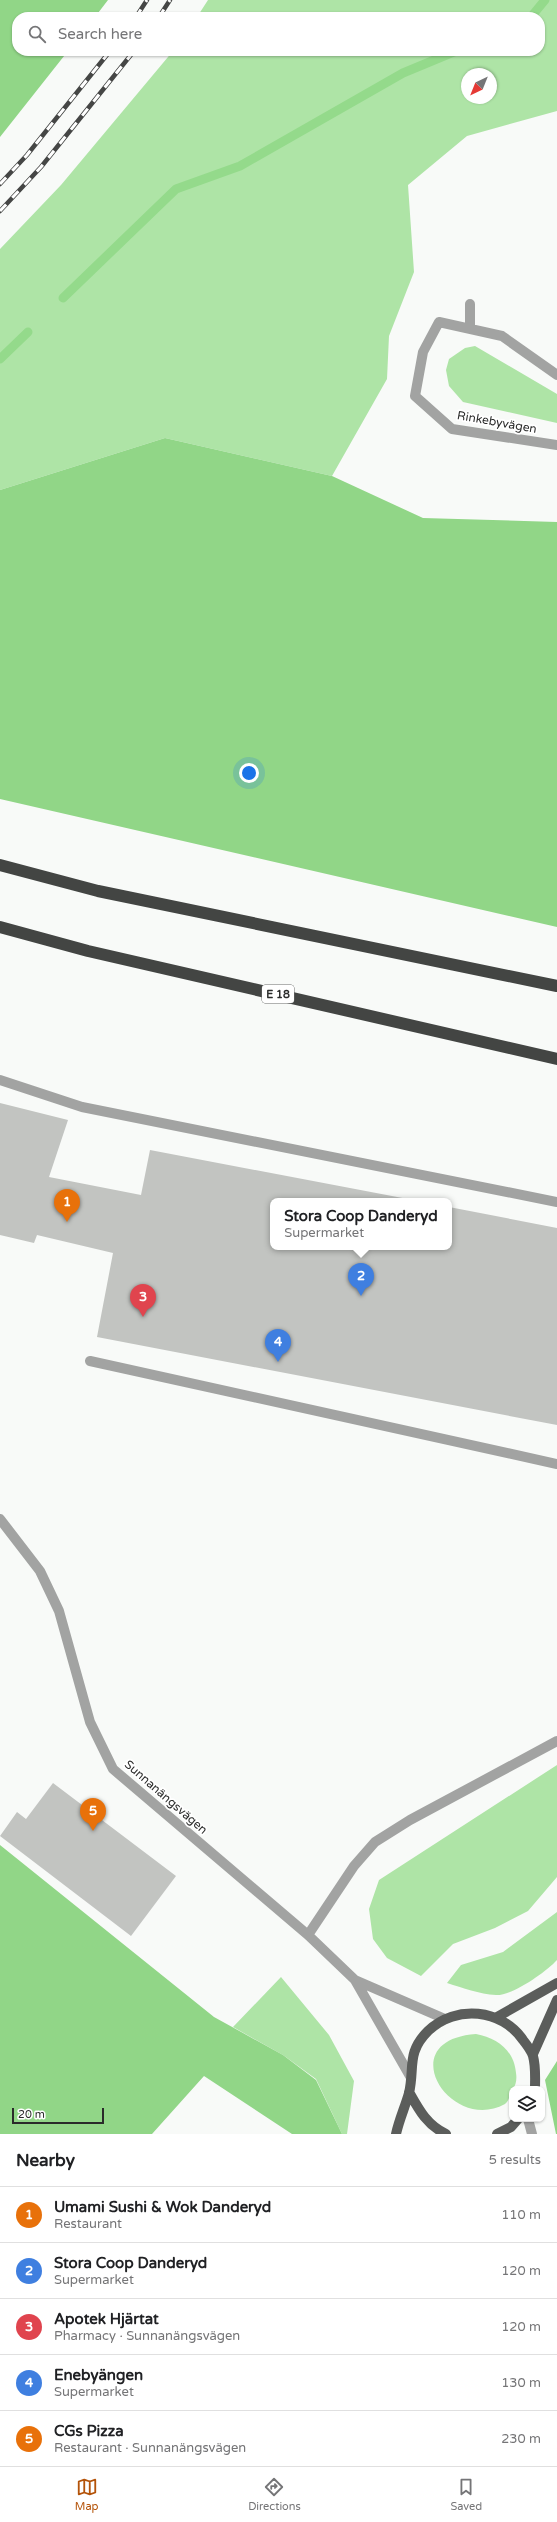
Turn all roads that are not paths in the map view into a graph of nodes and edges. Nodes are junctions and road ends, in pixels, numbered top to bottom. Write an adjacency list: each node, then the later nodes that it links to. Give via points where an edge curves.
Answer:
1 (470, 304): 2 (street)
2 (470, 329): 3 (street, Rinkebyvägen, via 502,336); 4 (street, Rinkebyvägen, via 439,322 423,352 415,396 452,429)
3 (557, 375)
4 (557, 445)
5 (0, 865): 7 (highway, via 98,891)
6 (0, 927): 8 (highway, E 18, via 88,951)
7 (557, 986)
8 (557, 1059)
9 (0, 1080): 10 (street, via 82,1107)
10 (557, 1202)
11 (90, 1361): 12 (street)
12 (557, 1464)
13 (0, 1519): 15 (street, Sunnanängsvägen, via 40,1571 59,1611 90,1722 113,1769)
14 (557, 1741): 15 (street, via 410,1820 375,1842 354,1866)
15 (308, 1935): 16 (street, Sunnanängsvägen)
16 (355, 1980): 20 (street, Sunnanängsvägen); 22 (street, Sunnanängsvägen)
17 (557, 1984): 19 (main road)
18 (557, 2000): 21 (main road)
19 (497, 2017): 20 (main road, via 468,2013); 21 (main road, via 516,2030)
20 (445, 2019): 22 (main road, via 428,2032 416,2048 411,2061)
21 (533, 2054): 23 (main road)
22 (410, 2076): 24 (main road)
23 (535, 2086)
24 (409, 2092): 27 (main road); 28 (main road, via 421,2114)
25 (515, 2122): 29 (main road)
26 (529, 2122): 30 (street)
27 (396, 2134)
28 (446, 2134)
29 (497, 2134)
30 (532, 2134)

